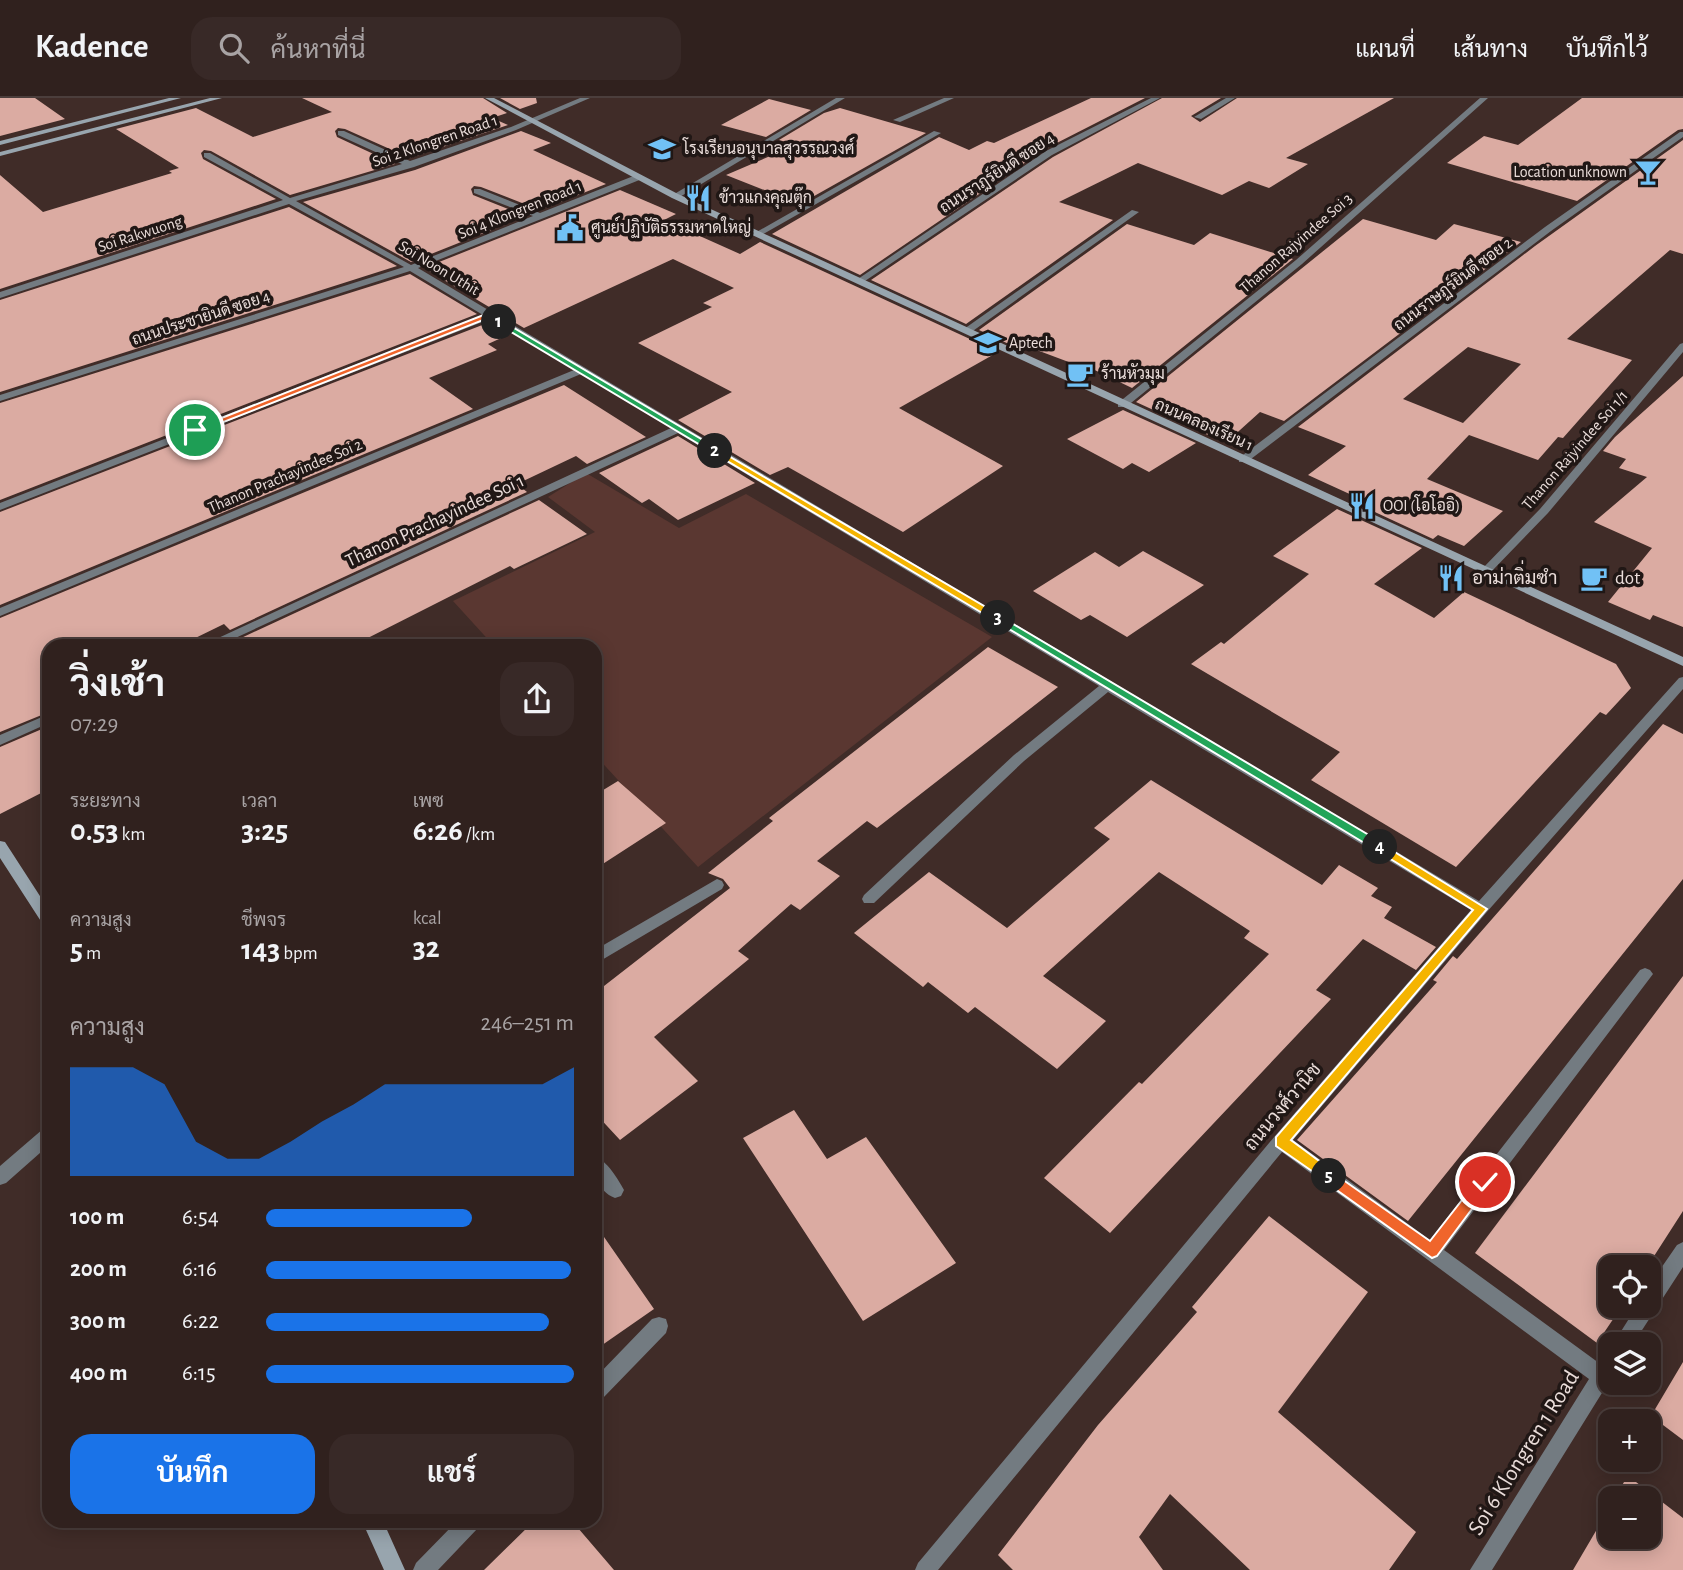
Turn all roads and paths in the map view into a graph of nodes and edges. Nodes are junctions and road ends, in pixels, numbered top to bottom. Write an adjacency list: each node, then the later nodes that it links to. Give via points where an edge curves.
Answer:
1 (177, 98): 16 (street)
2 (218, 98): 17 (street)
3 (489, 98): 12 (street, ถนนคลองเรียน 1)
4 (586, 98): 12 (street, Soi 2 Klongren Road 1)
5 (839, 98): 22 (street)
6 (950, 98): 11 (street)
7 (1156, 98): 28 (street, ถนนราฎร์ยินดี ซอย 4, via 1049,153)
8 (1231, 98): 10 (street)
9 (1484, 98): 35 (street, Thanon Rajyindee Soi 3, via 1299,262)
10 (1198, 117)
11 (897, 120)
12 (535, 121): 19 (street, Soi 2 Klongren Road 1); 20 (street, ถนนคลองเรียน 1)
13 (937, 132): 26 (street)
14 (341, 133): 19 (street)
15 (1683, 134): 37 (street, ถนนราษฏร์ยินดี ซอย 2, via 1548,229)
16 (0, 143)
17 (0, 154)
18 (207, 155): 23 (street, Soi Noon Uthit)
19 (411, 165): 23 (street, Soi 2 Klongren Road 1)
20 (639, 177): 22 (street, ถนนคลองเรียน 1); 25 (street, Soi 4 Klongren Road 1)
21 (477, 191): 25 (street)
22 (676, 196): 26 (street, ถนนคลองเรียน 1)
23 (288, 201): 27 (street, Soi Noon Uthit); 29 (street, Soi Rakwuong)
24 (1135, 212): 31 (street)
25 (542, 217): 27 (street, Soi 4 Klongren Road 1)
26 (757, 234): 28 (street, ถนนคลองเรียน 1)
27 (411, 268): 30 (street, Soi Noon Uthit); 34 (street, ถนนประชายินดี ซอย 4)
28 (859, 281): 31 (street, ถนนคลองเรียน 1)
29 (0, 295)
30 (489, 316): 33 (street, Soi Noon Uthit); 38 (street)
31 (967, 331): 35 (street, ถนนคลองเรียน 1)
32 (1683, 346): 39 (street, Thanon Rajyindee Soi 1/1, via 1544,511)
33 (582, 370): 36 (street, Soi Noon Uthit); 40 (street, Thanon Prachayindee Soi 2)
34 (0, 398)
35 (1122, 405): 37 (street, ถนนคลองเรียน 1)
36 (678, 429): 41 (street, Thanon Prachayindee Soi 1); 44 (street, Soi Noon Uthit)
37 (1243, 460): 39 (street, ถนนคลองเรียน 1)
38 (0, 507)
39 (1486, 571): 42 (street, ถนนคลองเรียน 1)
40 (0, 612)
41 (222, 639)
42 (1683, 662)
43 (1683, 681): 50 (street, ถนนวงศ์วานิช)
44 (1109, 684): 49 (street, via 1019,758); 50 (street, Soi Noon Uthit)
45 (42, 721): 46 (street)
46 (0, 740)
47 (0, 846): 51 (street)
48 (717, 885): 52 (street)
49 (869, 899)
50 (1481, 909): 55 (street, ถนนวงศ์วานิช)
51 (42, 911)
52 (602, 954)
53 (1645, 974): 59 (street)
54 (42, 1140): 57 (street)
55 (1281, 1141): 59 (street); 70 (street, ถนนวงศ์วานิช)
56 (602, 1173): 58 (street)
57 (0, 1177)
58 (615, 1190)
59 (1432, 1251): 63 (street)
60 (1683, 1251): 61 (street)
61 (1661, 1285)
62 (659, 1326): 65 (street)
63 (1598, 1364)
64 (1598, 1380): 71 (street, Soi 6 Klongren 1 Road)
65 (602, 1385)
66 (375, 1528): 68 (street)
67 (464, 1528): 69 (street)
68 (395, 1570)
69 (423, 1570)
70 (925, 1570)
71 (1480, 1570)

